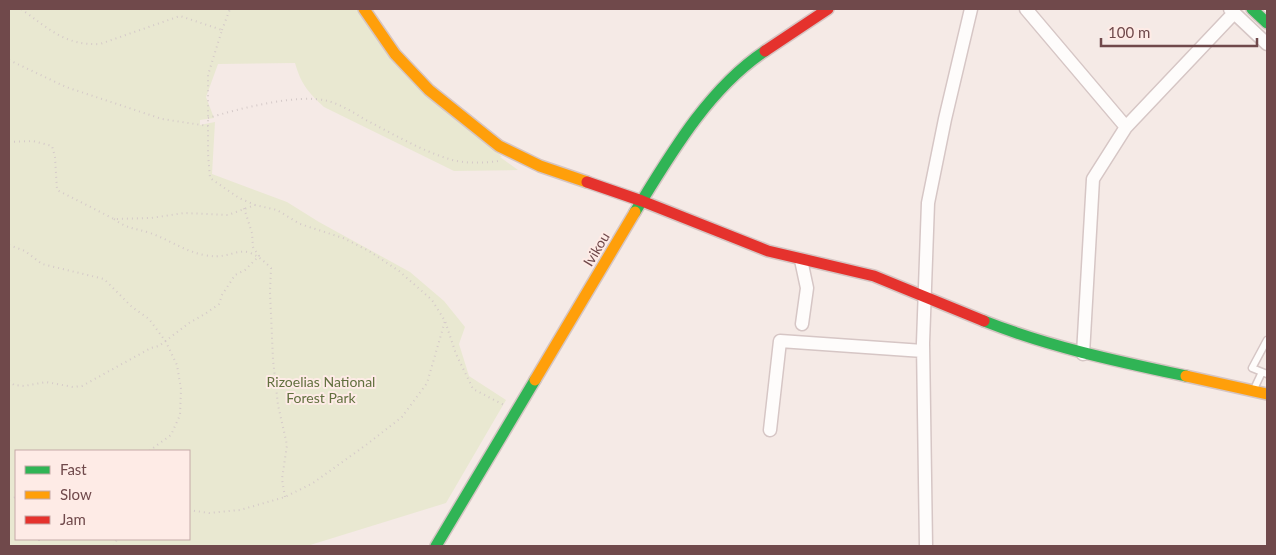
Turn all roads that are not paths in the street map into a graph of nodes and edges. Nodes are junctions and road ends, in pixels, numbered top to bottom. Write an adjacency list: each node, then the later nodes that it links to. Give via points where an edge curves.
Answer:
1 (364, 9): 10 (main road, via 395,54 429,90 498,146 540,166)
2 (828, 9): 10 (main road, Ivikou, via 746,64 719,90)
3 (971, 9): 12 (street, via 928,203)
4 (1026, 9): 9 (street)
5 (1252, 9): 7 (main road)
6 (1232, 11): 8 (street); 9 (street)
7 (1267, 23)
8 (1267, 44)
9 (1126, 126): 16 (street, via 1093,179)
10 (642, 201): 11 (main road, via 768,251); 21 (main road, Ivikou)
11 (801, 260): 12 (main road, via 874,276); 13 (street, via 807,288)
12 (925, 296): 15 (street); 16 (main road, via 1012,332)
13 (802, 324)
14 (1267, 340): 17 (lane, via 1252,368)
15 (923, 351): 20 (street, via 780,341); 22 (street)
16 (1083, 354): 18 (main road)
17 (1264, 373): 18 (lane)
18 (1253, 391): 19 (main road)
19 (1267, 394)
20 (770, 430)
21 (438, 545)
22 (926, 546)

